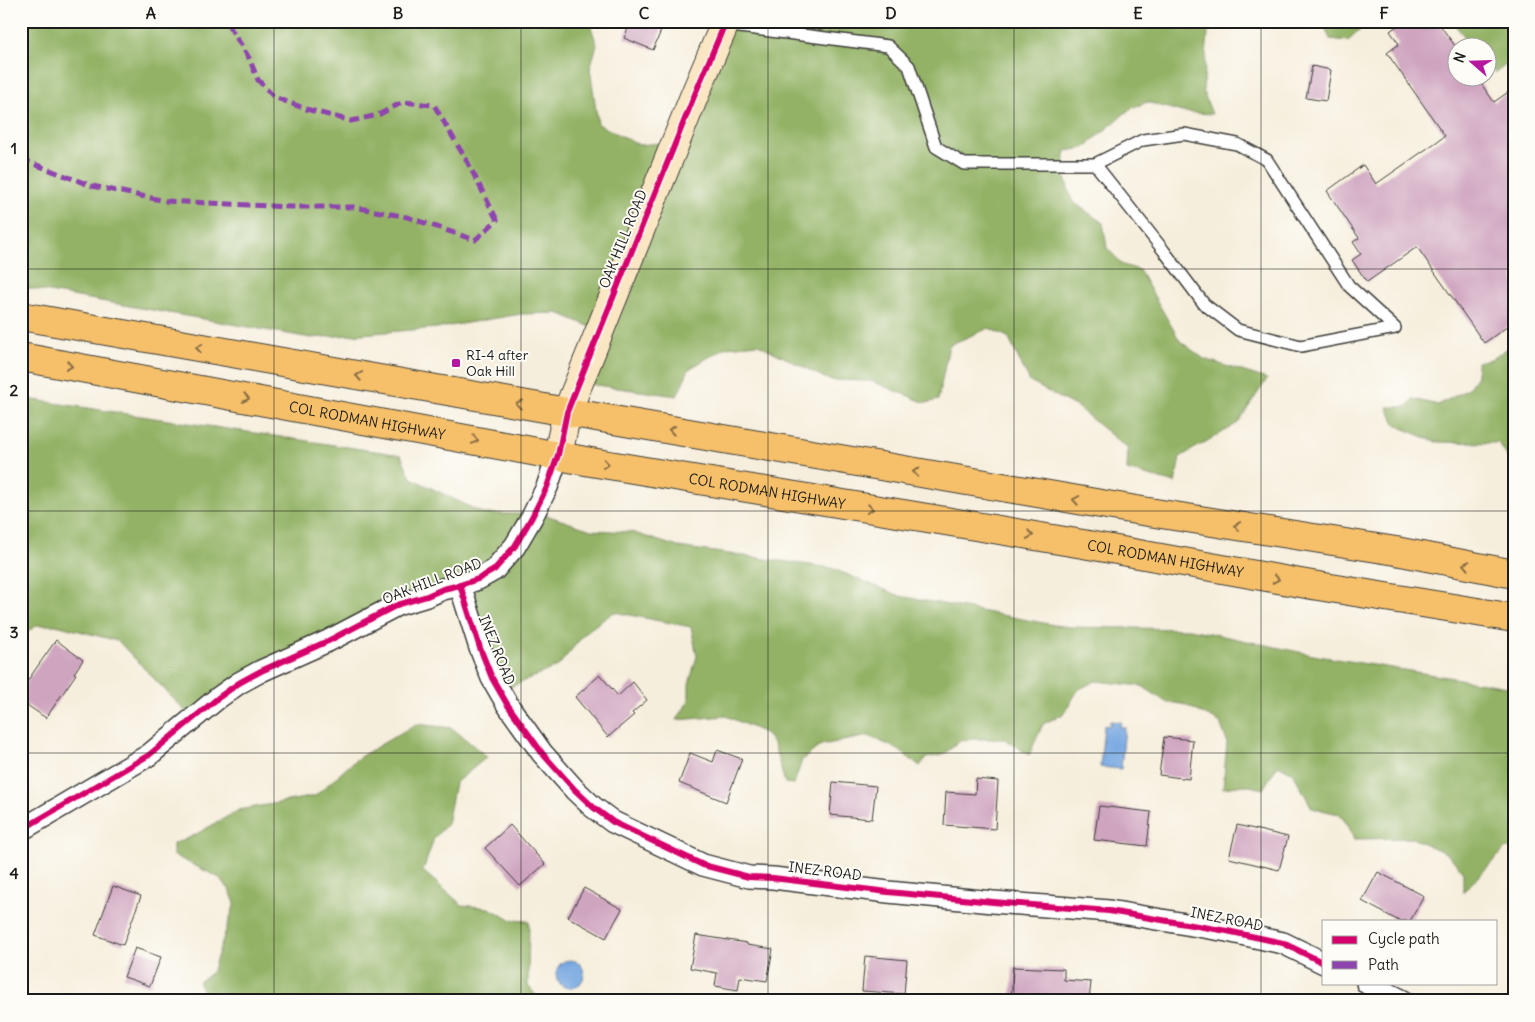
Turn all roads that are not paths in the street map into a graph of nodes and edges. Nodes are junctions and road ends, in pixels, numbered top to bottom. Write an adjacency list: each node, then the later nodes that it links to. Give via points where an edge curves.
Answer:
1 (725, 23): 2 (lane, via 888,46 909,66 936,147 964,164); 5 (street, OAK HILL ROAD)
2 (1094, 164): 2 (lane, via 1204,304 1238,330 1301,346 1395,328 1349,286 1267,160 1237,144 1184,134 1143,140)
3 (21, 316): 5 (highway, one-way to 3)
4 (21, 358): 6 (highway, COL RODMAN HIGHWAY, one-way to 6)
5 (567, 412): 6 (street, OAK HILL ROAD); 7 (highway, one-way to 5, via 1396,551 1136,510)
6 (558, 455): 8 (street, OAK HILL ROAD, via 543,494 515,546 494,570); 9 (highway, COL RODMAN HIGHWAY, one-way to 9)
7 (1514, 574)
8 (460, 585): 10 (street, OAK HILL ROAD, via 397,605 239,683 149,755); 11 (street, INEZ ROAD, via 492,678 542,753 593,807 613,822 703,865 749,877 1109,911 1284,944)
9 (1514, 618)
10 (21, 830)
11 (1322, 962)
12 (1369, 984): 13 (street)
13 (1404, 1001)

